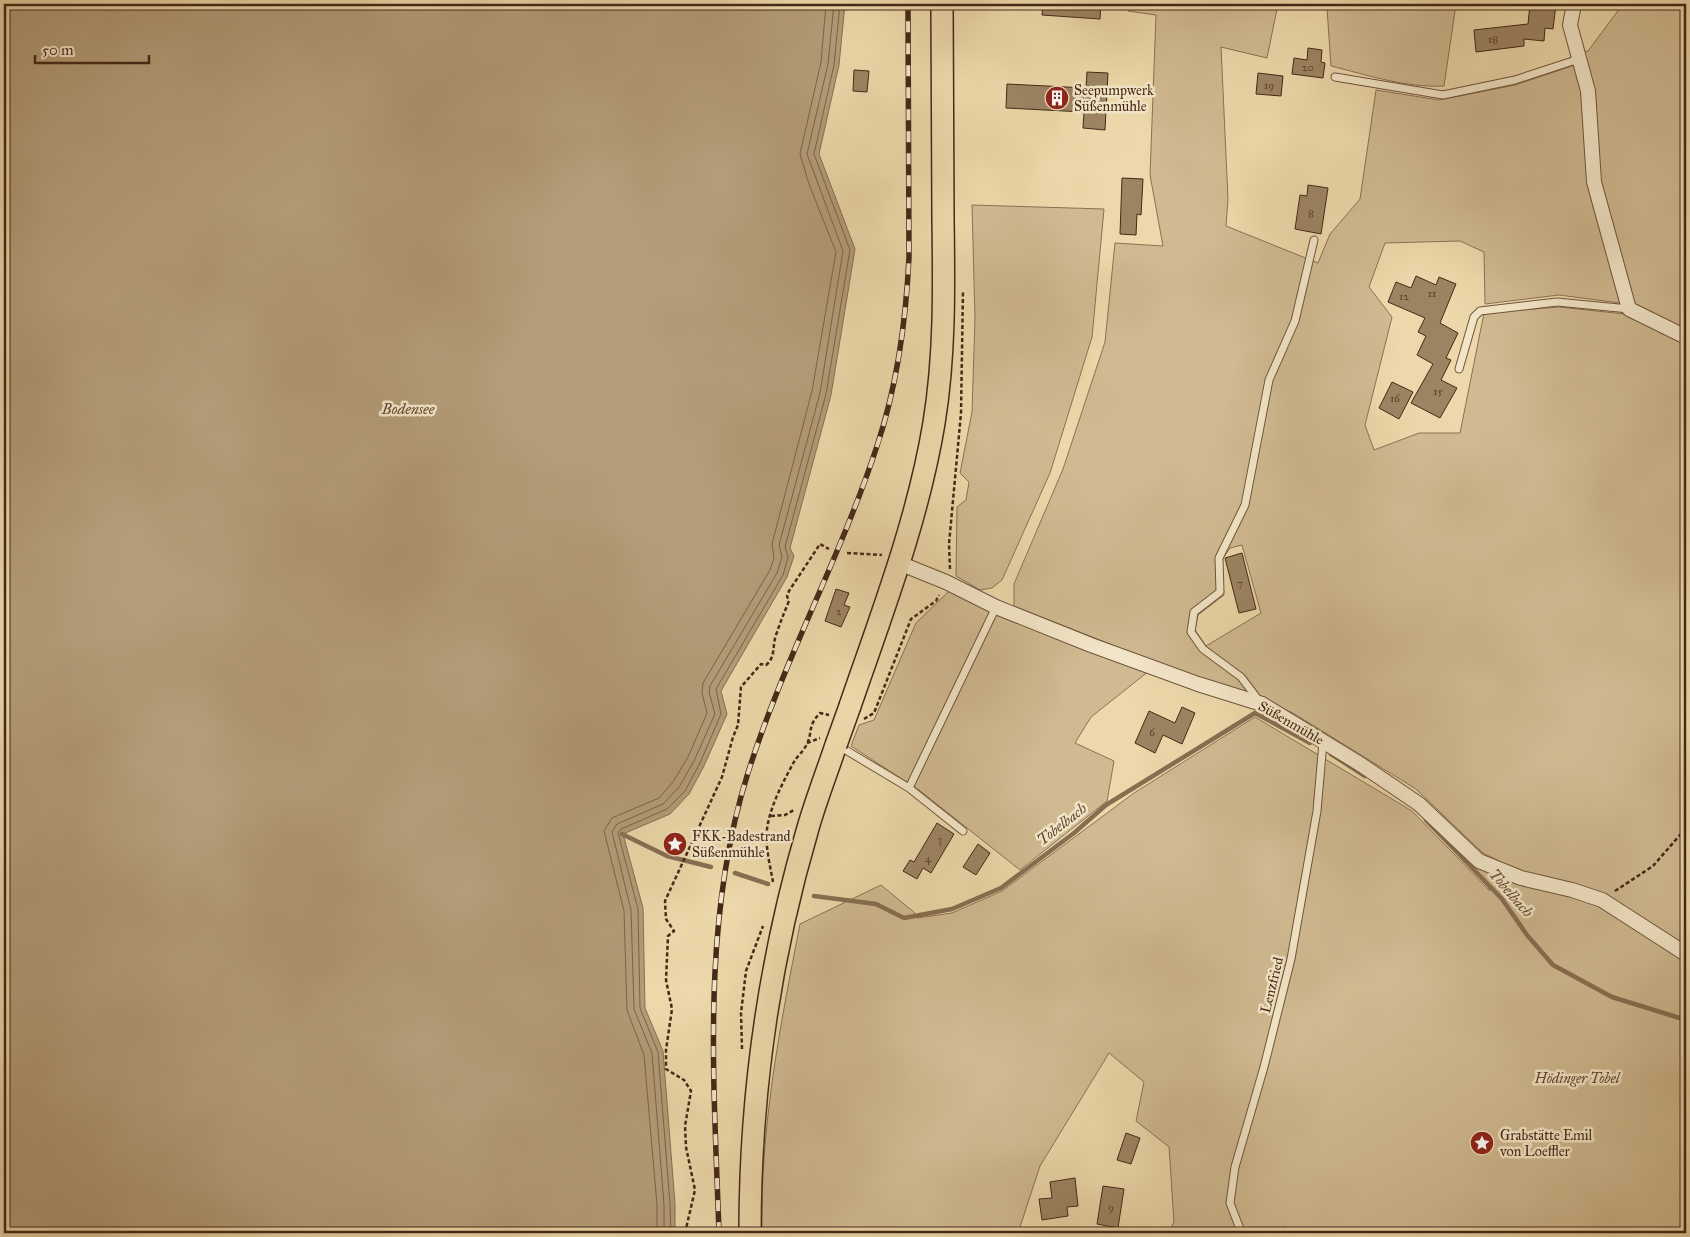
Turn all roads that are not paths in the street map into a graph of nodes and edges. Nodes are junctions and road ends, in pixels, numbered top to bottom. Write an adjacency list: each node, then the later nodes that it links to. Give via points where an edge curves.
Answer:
1 (942, 4): 9 (main road, via 944,297 940,371 934,423)
2 (1574, 4): 3 (street, via 1570,25)
3 (1579, 59): 4 (lane, via 1515,80 1444,94); 6 (street, via 1588,91 1594,182)
4 (1335, 77)
5 (1314, 240): 11 (lane, via 1294,320 1269,380 1245,506 1219,558 1220,592 1194,612 1191,632 1203,649 1241,677)
6 (1629, 309): 7 (street); 8 (lane, via 1557,302 1480,311 1474,316)
7 (1686, 337)
8 (1459, 369)
9 (899, 563): 10 (street, Süßenmühle); 12 (main road, bridge, via 855,713)
10 (996, 607): 11 (street, Süßenmühle, via 1198,684); 14 (lane)
11 (1262, 704): 13 (street, Süßenmühle)
12 (829, 741): 14 (lane); 18 (main road, via 774,965 752,1132)
13 (1323, 742): 16 (street, Süßenmühle, via 1419,804 1479,861 1521,878 1602,900); 17 (lane, Lenzfried, via 1317,811 1292,959 1235,1167 1230,1203)
14 (910, 788): 15 (lane)
15 (963, 832)
16 (1686, 954)
17 (1240, 1228)
18 (750, 1233)

